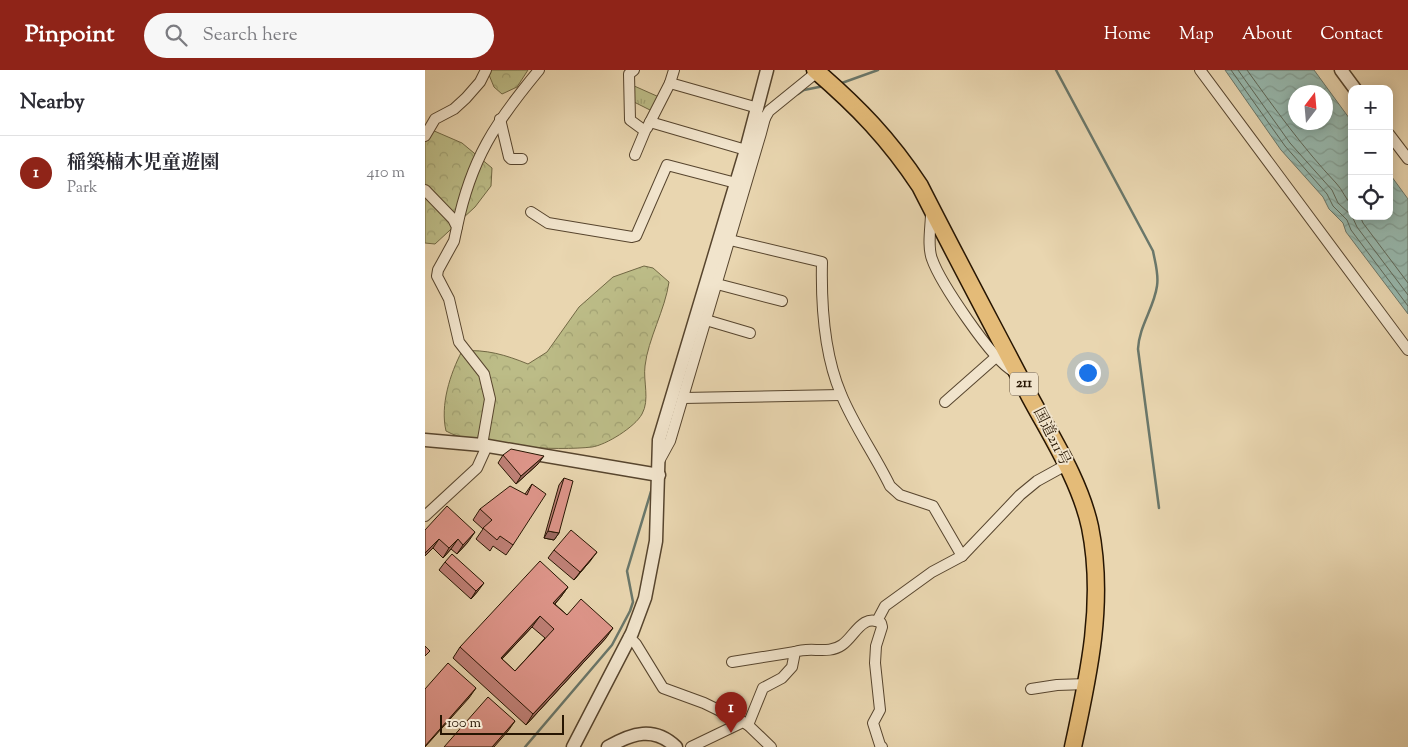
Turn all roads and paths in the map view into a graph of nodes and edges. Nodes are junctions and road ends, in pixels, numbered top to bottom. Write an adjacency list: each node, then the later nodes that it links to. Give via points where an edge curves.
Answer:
1 (486, 70): 14 (street, via 480,82 454,109 435,119)
2 (539, 70): 12 (street)
3 (633, 70): 13 (street, via 629,74 630,120)
4 (674, 70): 9 (street)
5 (767, 70): 11 (street)
6 (1200, 70): 30 (street)
7 (1341, 70): 10 (street)
8 (816, 71): 11 (street, via 769,111); 22 (highway, 国道211号 / 211, via 875,126 900,156)
9 (670, 83): 11 (street); 13 (street)
10 (1352, 85)
11 (759, 114): 16 (street); 25 (street)
12 (500, 119): 18 (street, via 509,157 514,160); 24 (street, via 476,160)
13 (647, 127): 16 (street); 17 (street)
14 (425, 136)
15 (1393, 139): 19 (street)
16 (746, 150): 20 (street)
17 (635, 154)
18 (522, 158)
19 (1408, 159)
20 (736, 183): 23 (street, via 667,165 636,236 632,238 548,223); 39 (street, via 662,432)
21 (425, 190): 24 (street)
22 (931, 209): 31 (street, via 932,259 959,305); 32 (highway, 国道211号 / 211)
23 (531, 212)
24 (457, 227): 37 (street, via 454,241 437,276 449,299 459,342 484,374 490,399)
25 (730, 240): 26 (street); 33 (street, via 822,262 821,290 831,366)
26 (717, 284): 27 (street); 28 (street)
27 (782, 301)
28 (706, 320): 29 (street); 34 (street)
29 (750, 333)
30 (1408, 350)
31 (996, 357): 32 (street); 35 (street)
32 (1018, 373): 38 (highway, 国道211号 / 211)
33 (841, 395): 34 (street); 41 (street, via 890,486 900,496 933,506)
34 (683, 398): 39 (street)
35 (945, 402)
36 (425, 440): 37 (street)
37 (484, 445): 39 (street); 40 (street, via 477,468)
38 (1066, 465): 41 (street, via 1037,481); 46 (highway, 国道211号 / 211, via 1083,502 1095,566 1096,624)
39 (659, 469): 43 (street, via 652,565 645,598)
40 (425, 516)
41 (962, 556): 42 (street, via 932,572 885,606)
42 (877, 621): 44 (street, via 862,624 835,649); 54 (street, via 882,627 875,662 881,703 873,722)
43 (629, 637): 48 (street, via 663,688 704,703); 49 (street)
44 (795, 652): 45 (street); 48 (street, via 792,667 782,678 763,688)
45 (732, 662)
46 (1087, 684): 47 (street, via 1057,684); 55 (highway, 国道211号 / 211)
47 (1031, 689)
48 (745, 724): 52 (street); 53 (street)
49 (573, 747)
50 (608, 747): 51 (street, via 622,739 646,733 662,736)
51 (676, 747)
52 (691, 747)
53 (771, 747)
54 (882, 747)
55 (1073, 747)

